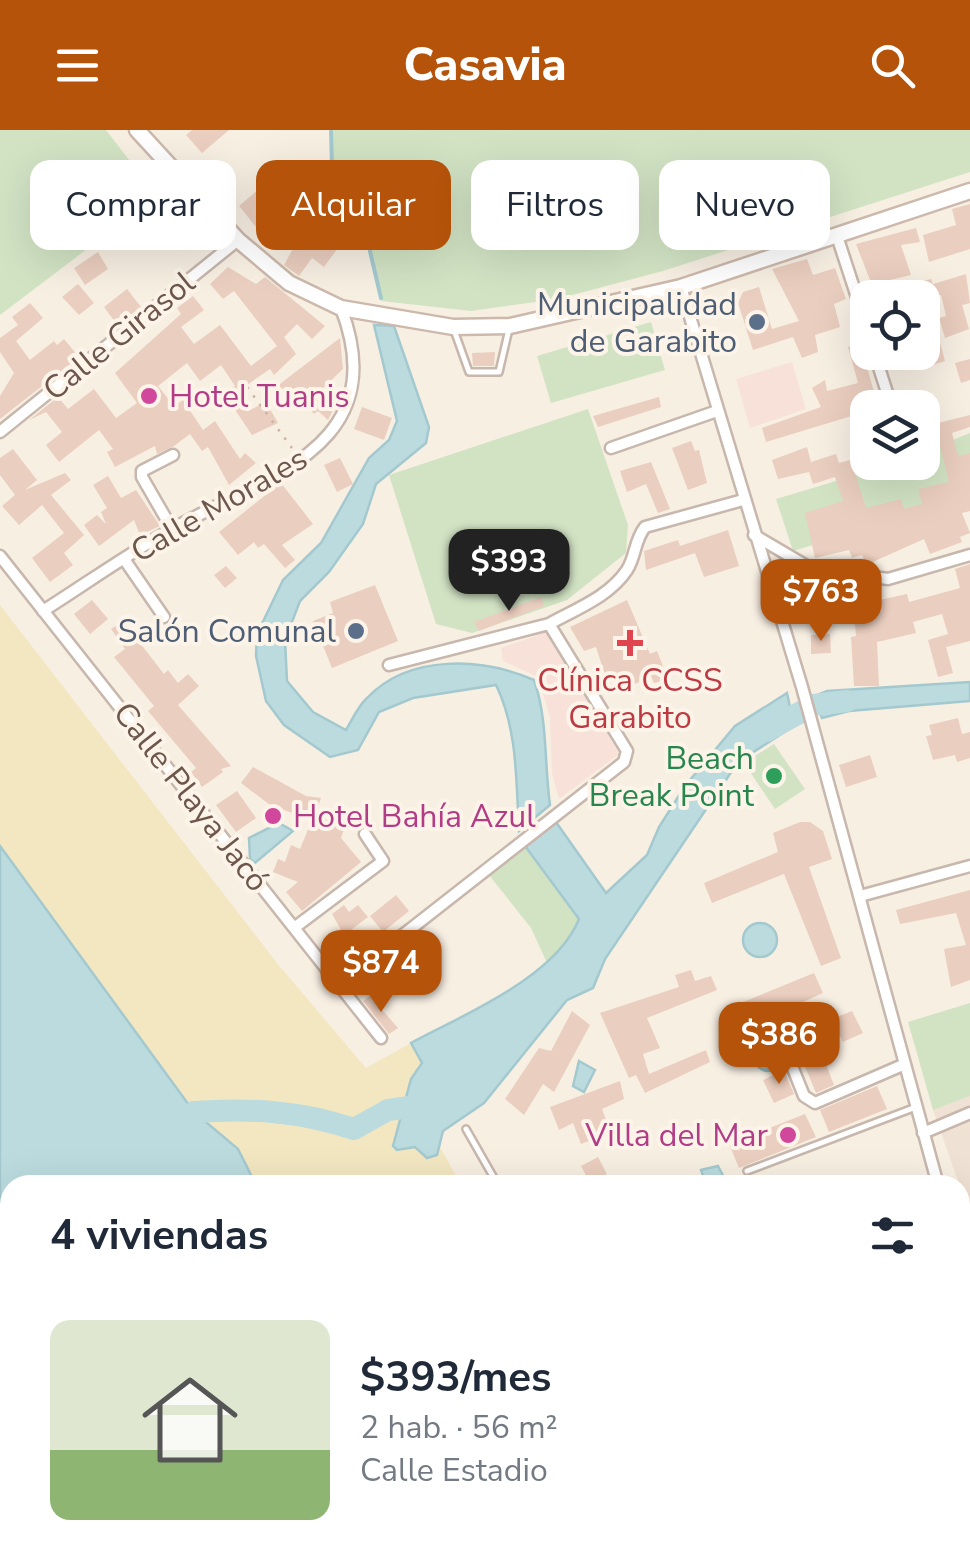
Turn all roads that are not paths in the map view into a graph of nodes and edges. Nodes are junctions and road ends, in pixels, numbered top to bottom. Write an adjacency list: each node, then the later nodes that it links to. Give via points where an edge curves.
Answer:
1 (137, 130): 4 (street)
2 (970, 190): 3 (street)
3 (837, 236): 5 (street); 6 (street)
4 (238, 240): 7 (street, via 289,283); 11 (street, Calle Girasol)
5 (851, 280)
6 (681, 287): 8 (street); 10 (street)
7 (341, 308): 9 (street); 15 (street, Calle Morales, via 354,368 329,439 301,462)
8 (510, 326): 9 (street); 9 (lane, via 498,372 469,372)
9 (453, 327)
10 (717, 411): 12 (street); 14 (street)
11 (0, 432)
12 (611, 448)
13 (173, 455): 15 (street, via 142,471)
14 (743, 500): 16 (street); 22 (street, via 644,527 618,582)
15 (172, 529): 19 (street, Calle Morales)
16 (754, 535): 17 (street, via 810,568 888,579); 26 (street)
17 (970, 555)
18 (0, 556): 20 (street, Calle Playa Jacó)
19 (124, 559): 20 (street, Calle Morales); 21 (street)
20 (43, 611): 27 (street, Calle Playa Jacó)
21 (164, 617)
22 (549, 624): 23 (street); 28 (street, via 628,755)
23 (389, 666)
24 (365, 834): 27 (street, via 383,861)
25 (970, 866): 26 (street)
26 (860, 896): 30 (street)
27 (294, 928): 28 (street, Calle Playa Jacó)
28 (339, 986): 29 (street, Calle Playa Jacó)
29 (381, 1038)
30 (905, 1064): 31 (street, via 815,1103 804,1096); 32 (street)
31 (792, 1066)
32 (916, 1106): 35 (street); 36 (lane)
33 (970, 1114): 35 (street)
34 (466, 1129): 37 (lane)
35 (923, 1132): 38 (street)
36 (747, 1172)
37 (492, 1175)
38 (935, 1175)

